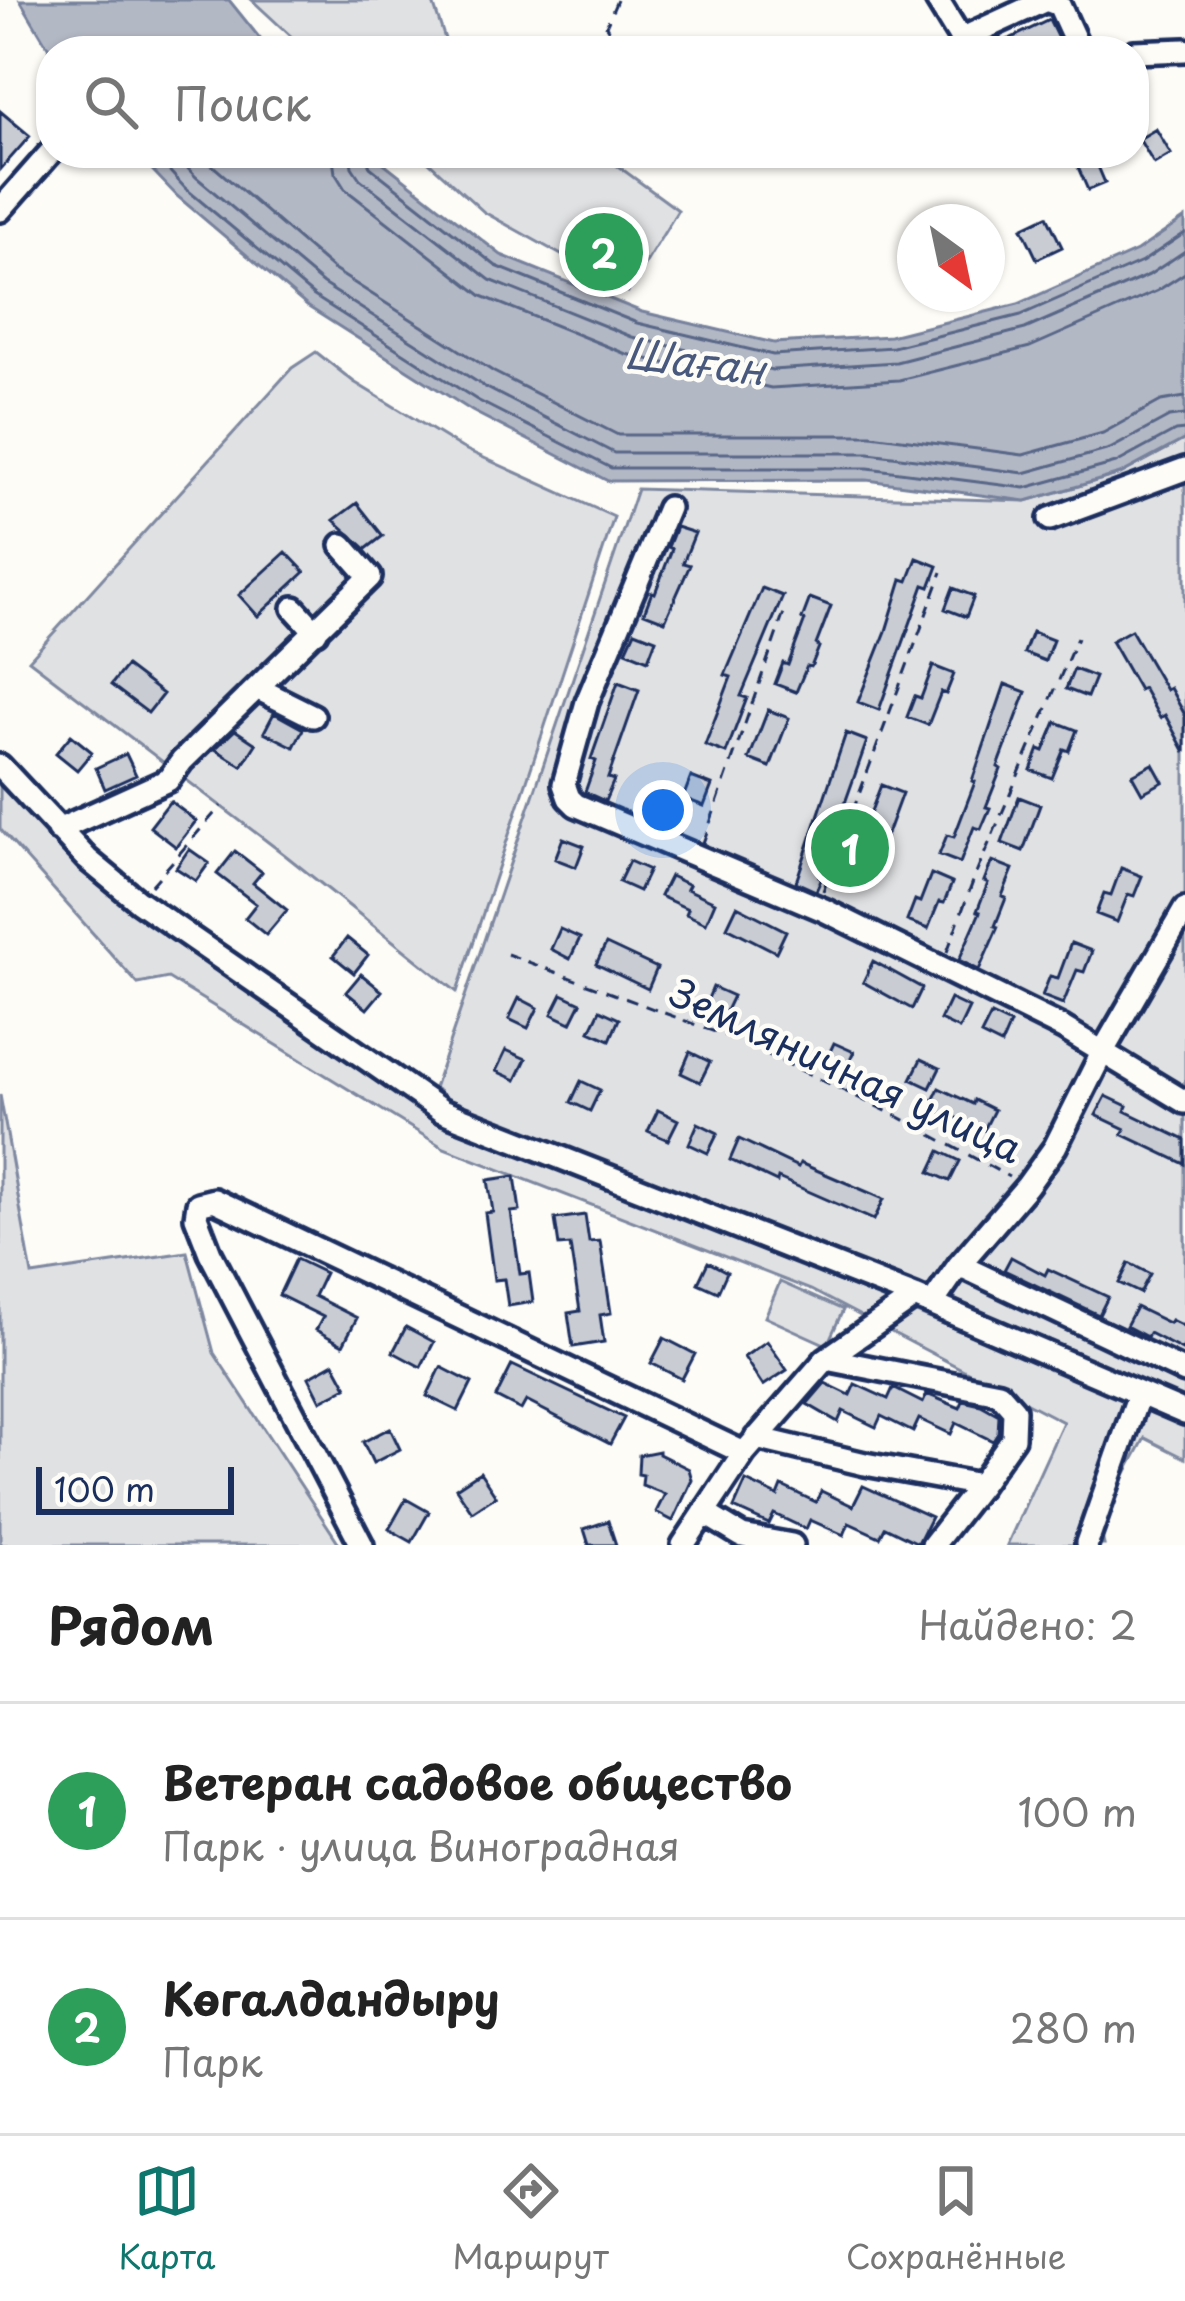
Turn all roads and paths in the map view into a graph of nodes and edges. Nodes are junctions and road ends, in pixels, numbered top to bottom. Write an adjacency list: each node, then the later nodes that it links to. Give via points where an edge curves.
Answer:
1 (617, 0): 3 (path, via 606,26)
2 (937, 0): 4 (street)
3 (612, 36)
4 (959, 36)
5 (968, 36): 6 (street, via 1046,1 1059,4)
6 (1073, 36)
7 (1185, 50): 8 (street)
8 (1149, 51)
9 (37, 168): 10 (street)
10 (0, 210)
11 (1185, 469): 13 (street)
12 (668, 508): 25 (street, via 587,702 564,784 576,805)
13 (1050, 519)
14 (342, 545): 18 (street, via 370,577)
15 (942, 572): 27 (path)
16 (294, 608): 18 (street)
17 (784, 613): 25 (path)
18 (316, 632): 20 (street)
19 (1077, 638): 30 (path)
20 (259, 689): 21 (street); 24 (street, via 168,780)
21 (313, 716)
22 (0, 766): 24 (street)
23 (221, 806): 26 (path)
24 (58, 830): 26 (street)
25 (698, 857): 27 (street)
26 (139, 901): 36 (street, via 442,1112)
27 (817, 907): 30 (street)
28 (1185, 909): 31 (street)
29 (506, 954): 34 (path, Земляничная улица, via 739,1041)
30 (940, 968): 31 (street)
31 (1103, 1051): 32 (street); 34 (street)
32 (1175, 1087): 33 (street)
33 (1185, 1102)
34 (1027, 1186): 35 (street)
35 (959, 1265): 36 (street); 38 (street)
36 (923, 1300): 37 (street); 39 (street)
37 (826, 1359): 41 (street); 42 (street, via 999,1393 1014,1409 1012,1438)
38 (1185, 1372)
39 (1139, 1394): 40 (street); 44 (street)
40 (1185, 1413)
41 (750, 1445): 42 (street); 43 (street); 45 (street, via 214,1200 198,1204 210,1252)
42 (980, 1485): 48 (street)
43 (704, 1514): 46 (street); 47 (street, via 742,1536)
44 (1092, 1543)
45 (362, 1545)
46 (683, 1545)
47 (792, 1545)
48 (933, 1545)

